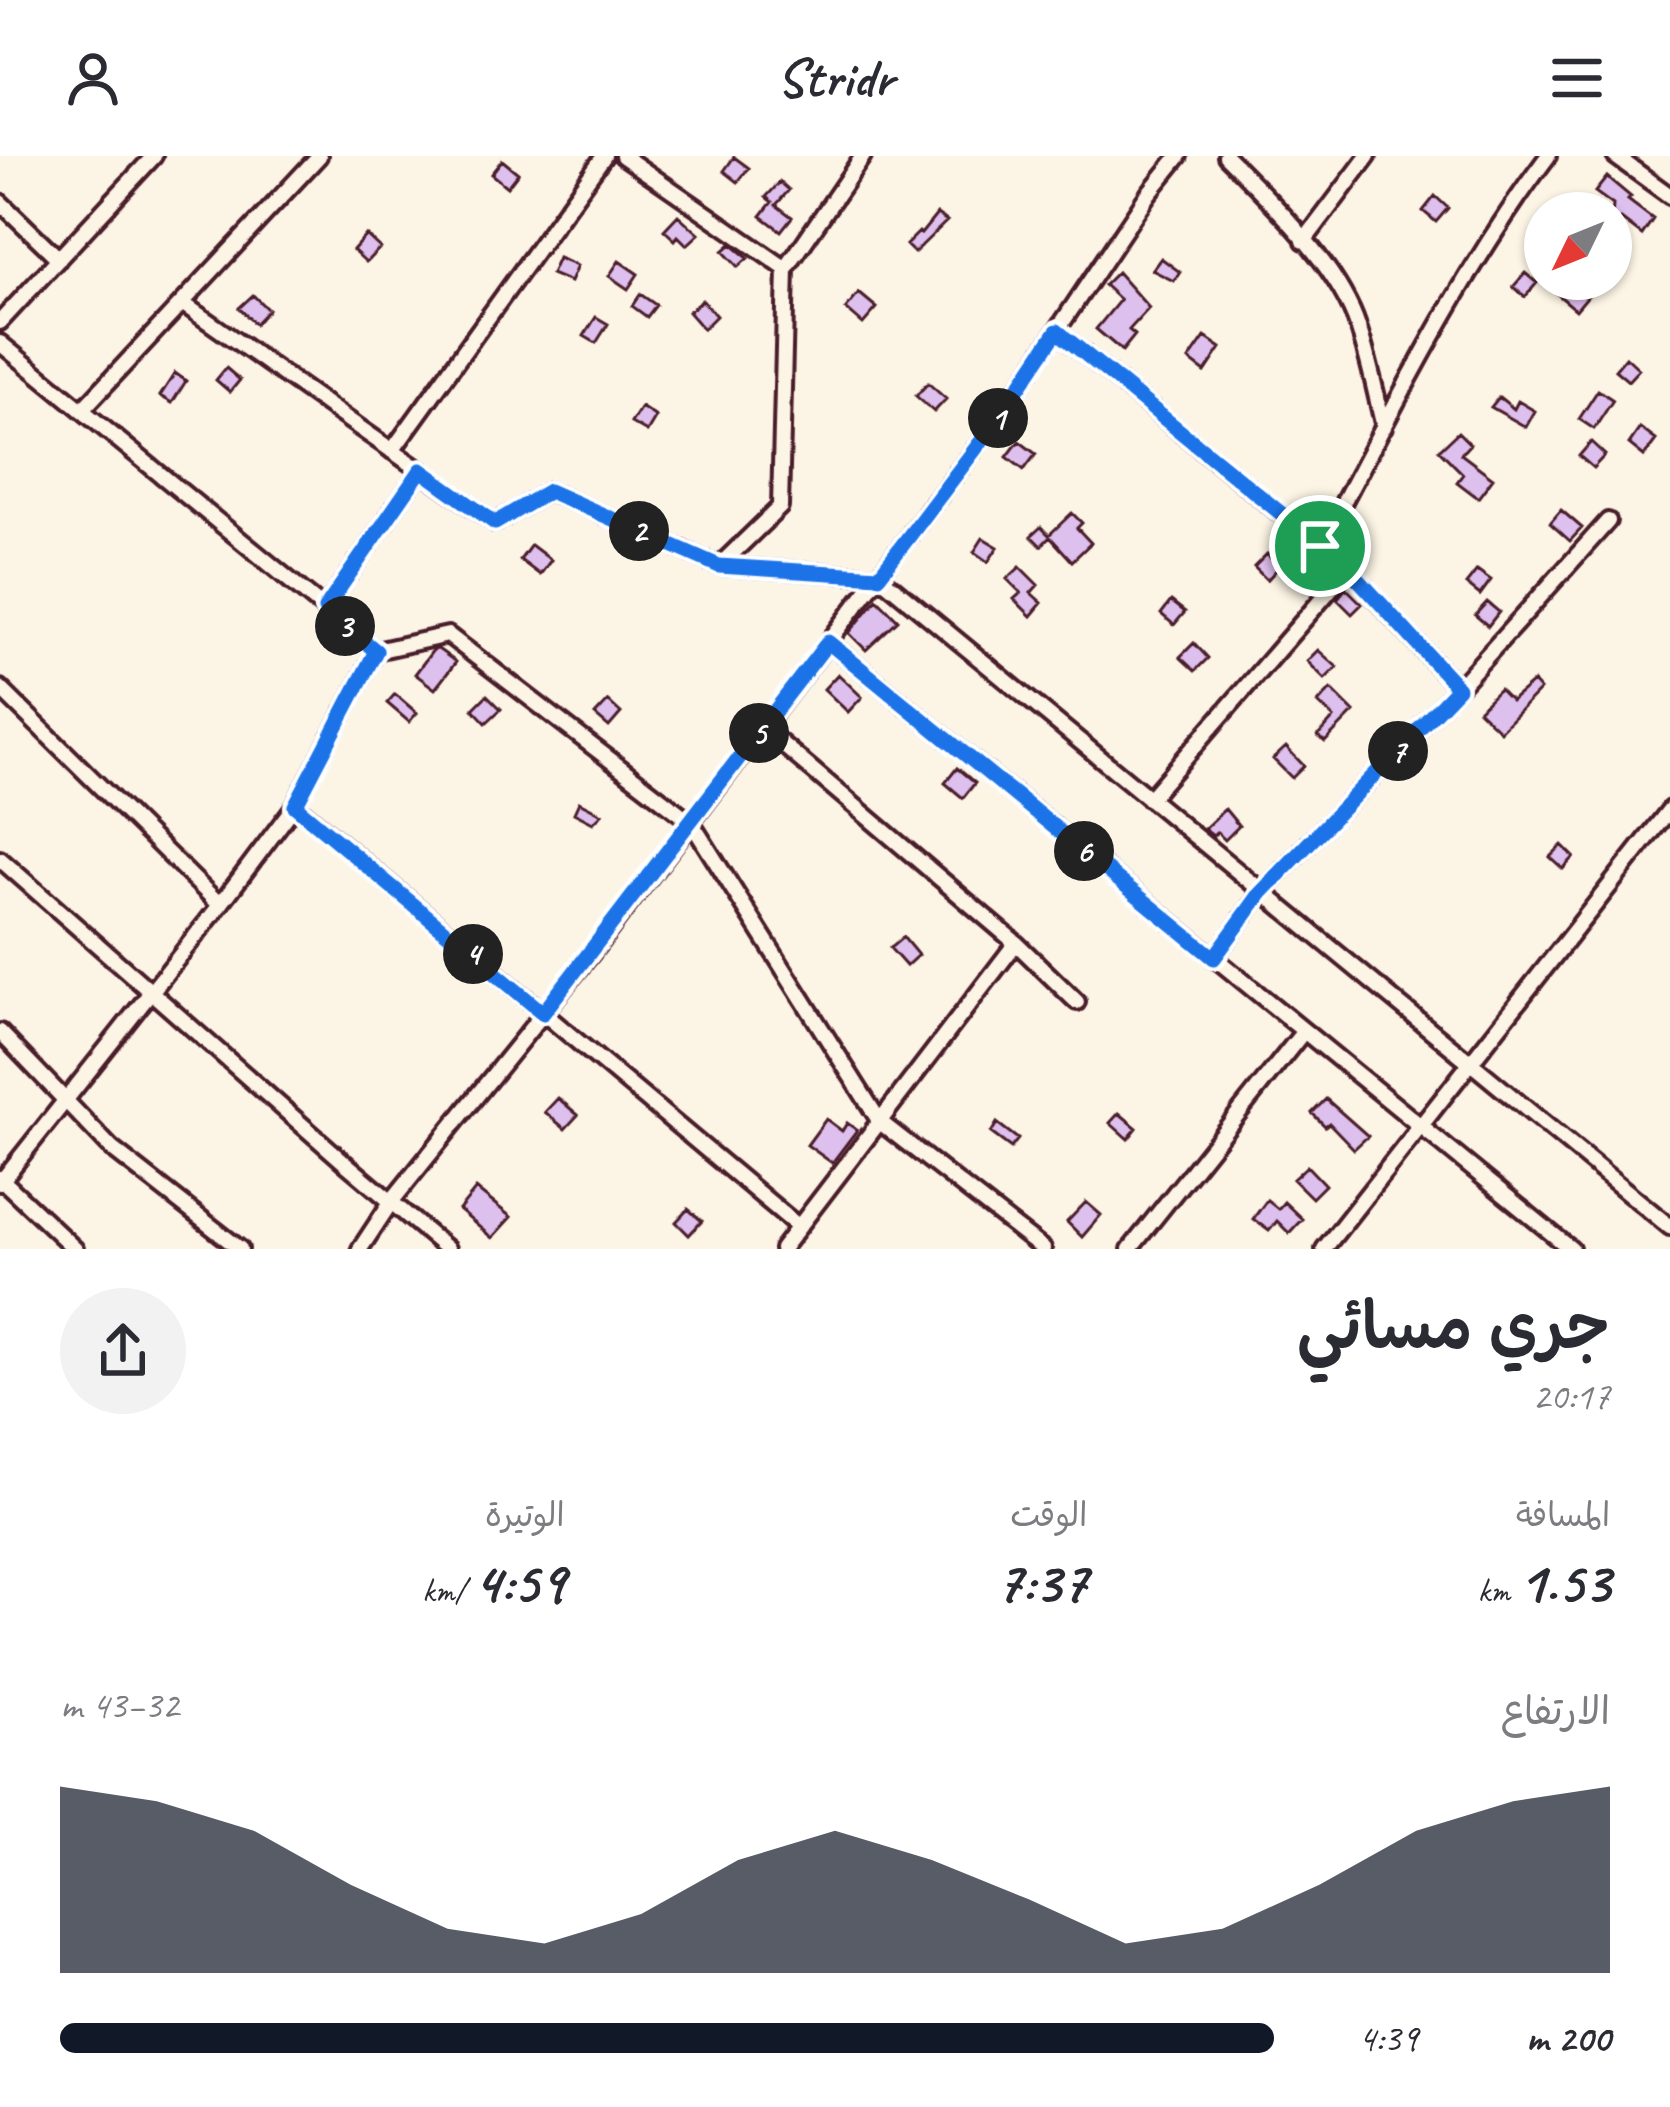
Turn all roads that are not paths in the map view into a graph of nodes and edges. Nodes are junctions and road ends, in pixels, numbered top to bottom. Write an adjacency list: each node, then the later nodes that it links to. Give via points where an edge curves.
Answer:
1 (154, 156): 14 (street)
2 (320, 156): 16 (street)
3 (604, 156): 22 (street)
4 (623, 156): 15 (street)
5 (863, 156): 15 (street)
6 (1179, 156): 18 (street)
7 (1226, 156): 13 (street)
8 (1368, 156): 13 (street)
9 (1548, 156): 21 (street)
10 (1615, 156): 11 (street)
11 (1670, 196)
12 (0, 202): 14 (street)
13 (1304, 241): 21 (street, via 1355,319)
14 (59, 259): 17 (street)
15 (787, 269): 26 (street, via 780,507)
16 (182, 303): 20 (street); 22 (street)
17 (0, 322)
18 (1057, 331): 25 (street); 28 (street)
19 (0, 343): 20 (street)
20 (82, 410): 29 (street)
21 (1384, 428): 25 (street)
22 (392, 451): 23 (street)
23 (421, 470): 26 (street, via 495,523 549,491); 29 (street)
24 (1608, 521): 33 (street)
25 (1320, 546): 27 (street)
26 (719, 566): 28 (street)
27 (1348, 568): 33 (street); 35 (street)
28 (879, 576): 30 (street); 35 (street)
29 (325, 609): 31 (street)
30 (828, 642): 34 (street); 43 (street)
31 (376, 651): 36 (street); 38 (street, via 448,635)
32 (0, 688): 41 (street)
33 (1458, 688): 40 (street)
34 (763, 728): 38 (street); 42 (street)
35 (1149, 800): 40 (street)
36 (295, 806): 41 (street); 46 (street)
37 (1670, 809): 49 (street)
38 (691, 822): 46 (street); 51 (street)
39 (0, 860): 44 (street)
40 (1261, 893): 43 (street); 49 (street)
41 (220, 905): 44 (street)
42 (1016, 944): 45 (street); 51 (street)
43 (1214, 958): 47 (street)
44 (151, 992): 50 (street); 54 (street)
45 (1077, 1002)
46 (543, 1013): 54 (street); 55 (street)
47 (1304, 1031): 52 (street); 63 (street)
48 (0, 1032): 50 (street)
49 (1470, 1063): 52 (street); 56 (street)
50 (65, 1100): 53 (street); 58 (street, via 112,1149)
51 (880, 1122): 55 (street); 62 (street)
52 (1420, 1126): 64 (street); 65 (street)
53 (1, 1180): 57 (street)
54 (391, 1202): 59 (street); 60 (street)
55 (800, 1227): 61 (street)
56 (1670, 1227)
57 (74, 1249)
58 (240, 1249)
59 (360, 1249)
60 (447, 1249)
61 (782, 1249)
62 (1043, 1249)
63 (1130, 1249)
64 (1324, 1249)
65 (1570, 1249)

